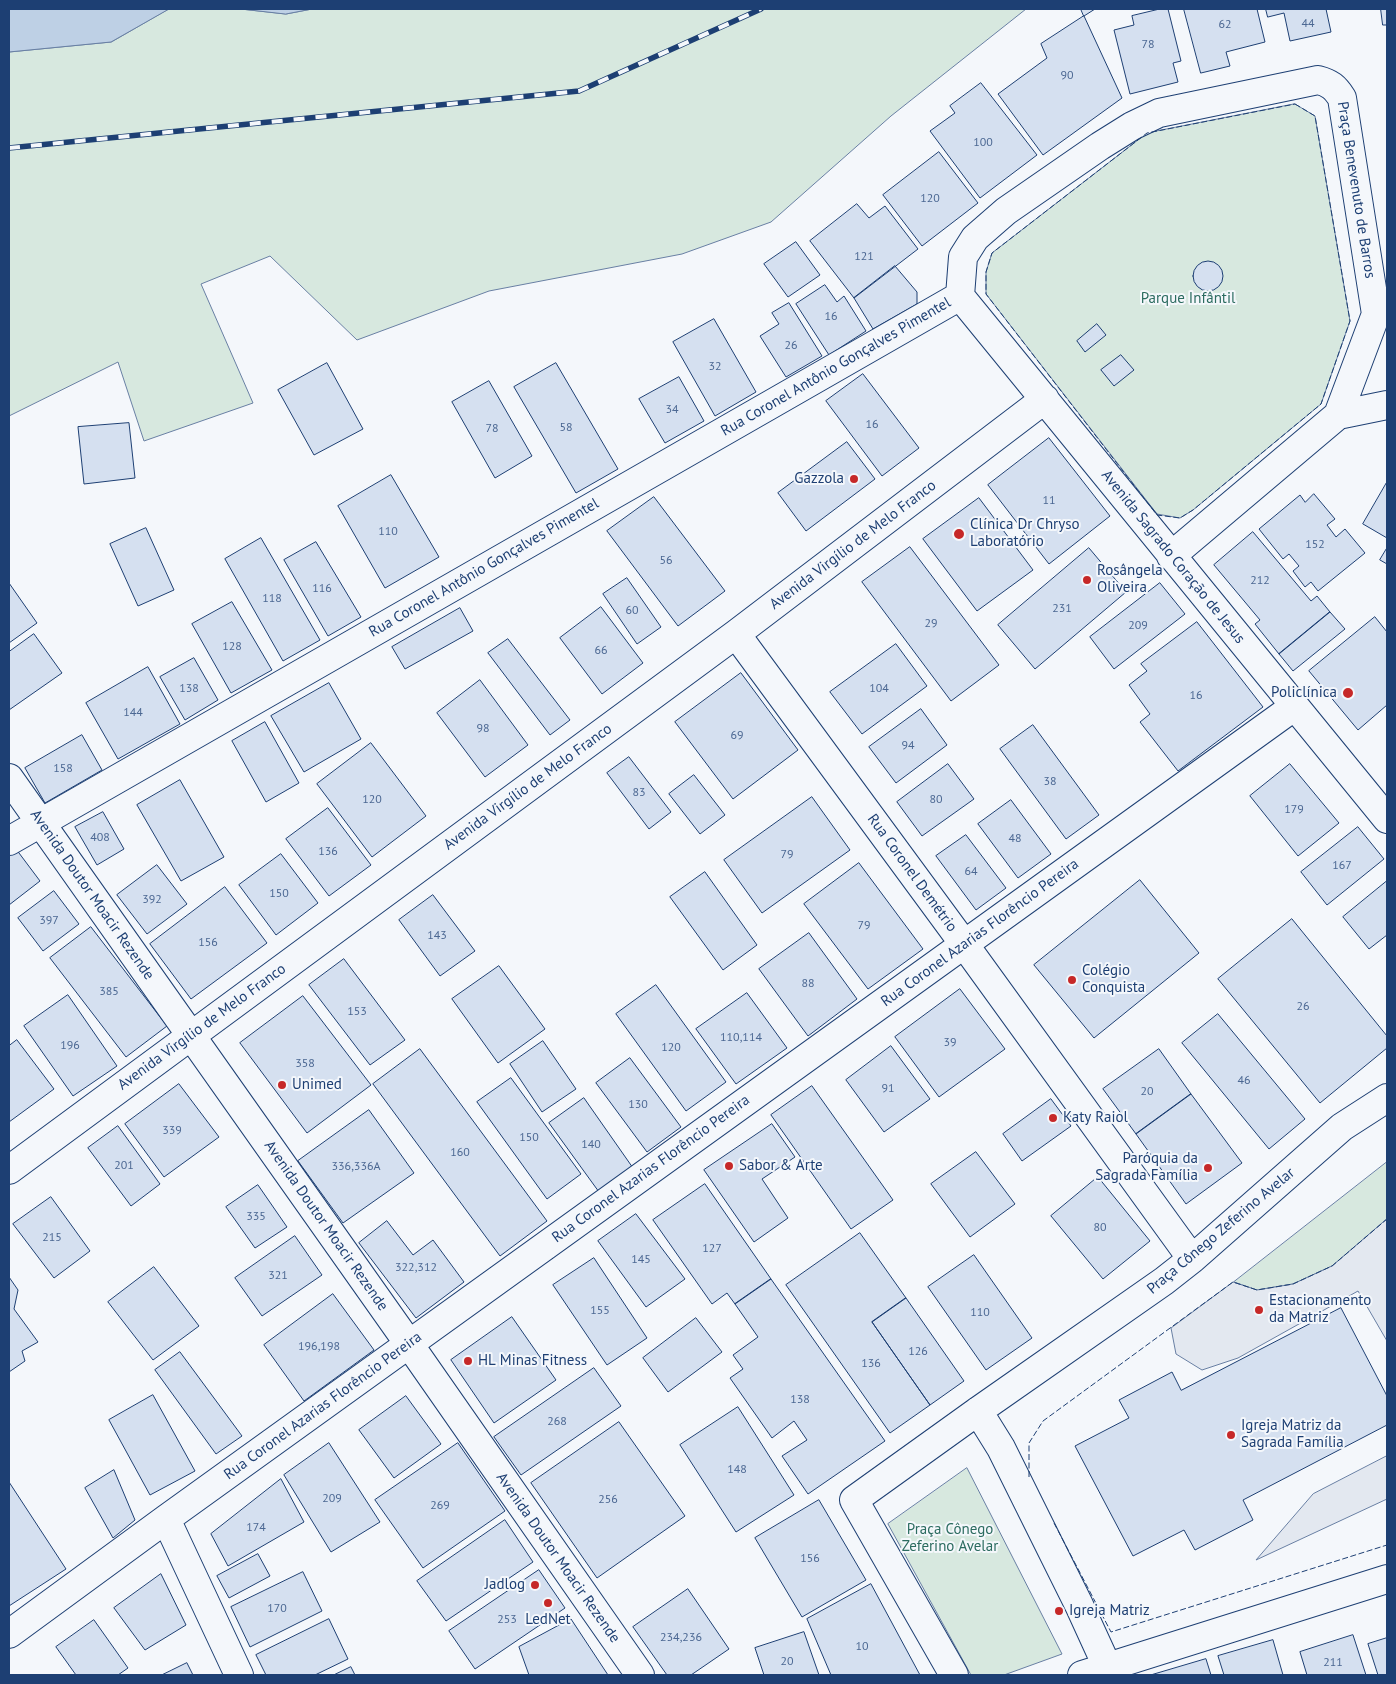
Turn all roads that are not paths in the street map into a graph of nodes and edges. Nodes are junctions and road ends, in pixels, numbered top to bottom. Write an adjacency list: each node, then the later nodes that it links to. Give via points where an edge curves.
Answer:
1 (960, 296): 2 (street, Praça Benevenuto de Barros, via 963,257 975,238 1006,211 1132,126 1159,113 1318,80 1329,82 1342,98); 4 (street, Avenida Sagrado Coração de Jesus); 12 (street, Rua Coronel Antônio Gonçalves Pimentel)
2 (1376, 314): 3 (street); 6 (street, Praça Benevenuto de Barros)
3 (1387, 344)
4 (1045, 399): 7 (street, Avenida Sagrado Coração de Jesus); 8 (street, Avenida Virgílio de Melo Franco)
5 (1387, 405): 6 (street)
6 (1338, 415): 7 (street, Praça Benevenuto de Barros)
7 (1171, 556): 9 (street, Avenida Sagrado Coração de Jesus)
8 (736, 634): 14 (street, Rua Coronel Demétrio); 15 (street, Avenida Virgílio de Melo Franco)
9 (1295, 706): 11 (street, Avenida Sagrado Coração de Jesus); 14 (street, Rua Coronel Azarias Florêncio Pereira)
10 (9, 778): 12 (street, Avenida Doutor Moacir Rezende)
11 (1387, 819)
12 (40, 822): 13 (street, Rua Coronel Antônio Gonçalves Pimentel); 15 (street, Avenida Doutor Moacir Rezende)
13 (9, 841)
14 (964, 944): 18 (street, Rua Coronel Demétrio); 19 (street, Rua Coronel Azarias Florêncio Pereira)
15 (191, 1035): 17 (street, Avenida Virgílio de Melo Franco); 19 (street, Avenida Doutor Moacir Rezende)
16 (1387, 1098): 18 (street, Praça Cônego Zeferino Avelar, via 1342,1127)
17 (9, 1170)
18 (1192, 1259): 20 (street, Praça Cônego Zeferino Avelar)
19 (409, 1344): 21 (street, Rua Coronel Azarias Florêncio Pereira); 26 (street, Avenida Doutor Moacir Rezende)
20 (978, 1411): 24 (street, via 1001,1448 1079,1605); 27 (street, Praça Cônego Zeferino Avelar, via 854,1500)
21 (166, 1519): 23 (street, Rua Coronel Azarias Florêncio Pereira); 25 (street)
22 (1387, 1579): 24 (street)
23 (9, 1634)
24 (1100, 1673)
25 (239, 1675)
26 (640, 1675)
27 (954, 1675)

